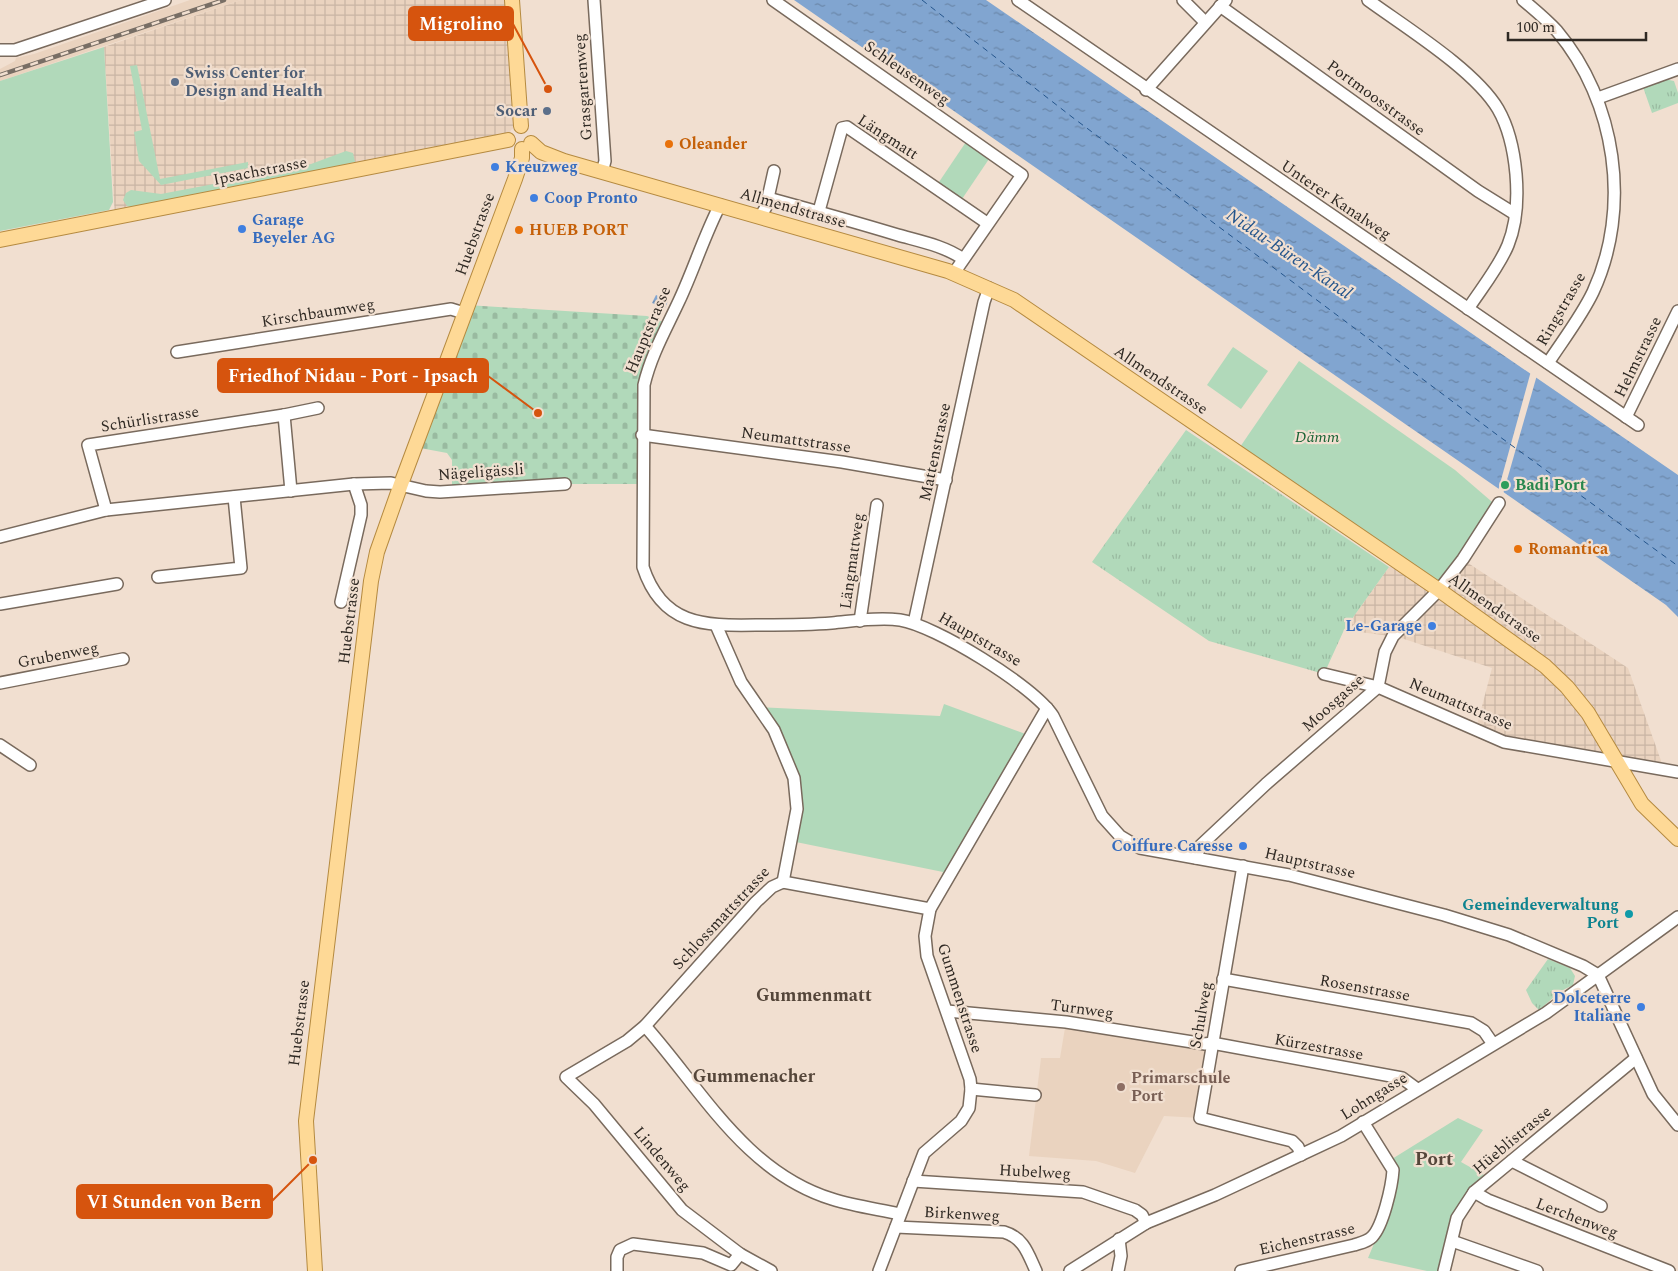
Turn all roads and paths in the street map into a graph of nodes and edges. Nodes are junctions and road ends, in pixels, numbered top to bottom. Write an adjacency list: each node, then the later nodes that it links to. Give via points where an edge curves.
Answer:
1 (165, 0): 11 (street, via 15,50)
2 (512, 0): 15 (main road)
3 (594, 0): 19 (street, Grasgartenweg, via 605,160)
4 (773, 0): 25 (street, Schleusenweg, via 1022,175)
5 (1018, 0): 13 (street, Unterer Kanalweg)
6 (1182, 0): 10 (street)
7 (1368, 0): 23 (street, via 1462,69 1497,108 1509,135 1515,162)
8 (1523, 0): 14 (street, Ringstrasse, via 1556,30)
9 (1223, 3): 10 (street); 23 (street, Portmoosstrasse, via 1478,191)
10 (1205, 22): 13 (street)
11 (0, 50)
12 (1677, 73): 14 (street)
13 (1146, 90): 30 (street, Unterer Kanalweg)
14 (1598, 98): 34 (street, Ringstrasse, via 1610,141 1614,176 1613,231 1593,293)
15 (521, 126): 16 (main road, via 511,130); 17 (main road, Allmendstrasse, via 529,130)
16 (508, 140): 17 (main road, via 515,148); 26 (main road, Ipsachstrasse)
17 (526, 146): 19 (main road, Allmendstrasse); 32 (main road, Huebstrasse)
18 (774, 171): 20 (street)
19 (602, 172): 21 (main road, Allmendstrasse)
20 (768, 198): 22 (street); 24 (street)
21 (720, 205): 24 (main road, Allmendstrasse); 39 (street, Hauptstrasse, via 648,367 643,391)
22 (818, 211): 25 (street, Längmatt, via 842,128 847,127); 27 (street, via 955,253)
23 (1516, 214): 30 (street, via 1507,247)
24 (760, 217): 28 (main road, Allmendstrasse)
25 (987, 223): 27 (street)
26 (0, 240)
27 (963, 259): 28 (street)
28 (954, 273): 29 (main road, Allmendstrasse)
29 (989, 288): 40 (street, Mattenstrasse); 52 (main road, Allmendstrasse, via 1014,300)
30 (1468, 310): 34 (street, Unterer Kanalweg)
31 (1678, 311): 37 (street, Helmstrasse)
32 (464, 313): 33 (street, Kirschbaumweg, via 451,309); 42 (main road, Huebstrasse)
33 (177, 352)
34 (1548, 363): 37 (street, Unterer Kanalweg)
35 (318, 408): 36 (street, Schürlistrasse)
36 (284, 416): 44 (street); 48 (street, Schürlistrasse, via 88,444)
37 (1626, 417): 38 (street, Unterer Kanalweg)
38 (1638, 425)
39 (642, 435): 40 (street, Neumattstrasse, via 842,462); 57 (street, Hauptstrasse, via 642,552 649,586 674,612 696,622)
40 (946, 480): 56 (street, Mattenstrasse)
41 (354, 484): 42 (street); 44 (street); 53 (street, via 361,514)
42 (401, 484): 43 (street, Nägeligässli, via 426,492); 97 (main road, Huebstrasse, via 377,552 371,582 306,1121)
43 (566, 484)
44 (292, 491): 45 (street)
45 (234, 497): 48 (street); 50 (street, via 241,568)
46 (1499, 503): 52 (street, Moosgasse)
47 (877, 505): 55 (street, Längmattweg)
48 (106, 510): 49 (street)
49 (0, 537)
50 (158, 577)
51 (117, 584): 54 (street)
52 (1439, 590): 61 (street, Moosgasse, via 1393,636 1385,652); 64 (main road, Allmendstrasse, via 1534,657 1558,678 1588,713)
53 (341, 602)
54 (0, 604)
55 (860, 621): 56 (street, Hauptstrasse, via 886,619); 57 (street, Hauptstrasse)
56 (914, 623): 62 (street, Hauptstrasse, via 1015,679)
57 (716, 625): 70 (street, Schlossmattstrasse, via 741,682 774,730 794,778 797,809)
58 (123, 659): 60 (street, Grubenweg)
59 (1324, 674): 61 (street, Neumattstrasse)
60 (0, 683)
61 (1378, 687): 64 (street, Neumattstrasse, via 1504,742); 68 (street, Moosgasse, via 1200,846)
62 (1048, 708): 68 (street, Hauptstrasse, via 1102,816 1120,836 1140,848); 71 (street, Gummenstrasse)
63 (0, 745): 65 (street)
64 (1617, 762): 66 (street, Neumattstrasse); 67 (main road, Allmendstrasse, via 1642,804)
65 (30, 764)
66 (1678, 772)
67 (1678, 839)
68 (1196, 858): 69 (street, Hauptstrasse)
69 (1243, 866): 73 (street, Hauptstrasse, via 1299,877 1444,915 1509,936); 74 (street, Schulweg)
70 (783, 882): 71 (street); 76 (street, Schlossmattstrasse, via 772,887 756,902)
71 (930, 909): 75 (street, Gummenstrasse, via 925,936 927,956)
72 (1678, 917): 73 (street, Lohngasse)
73 (1598, 975): 78 (street, Lohngasse, via 1546,1013); 79 (street)
74 (1223, 979): 77 (street, Schulweg); 78 (street, Rosenstrasse, via 1471,1023 1484,1031)
75 (947, 1011): 77 (street, Turnweg, via 1062,1022); 81 (street, Gummenstrasse)
76 (644, 1026): 80 (street, Schlossmattstrasse, via 627,1041); 91 (street, via 671,1054 728,1129 768,1165 794,1182 832,1199)
77 (1212, 1043): 82 (street, Kürzestrasse, via 1402,1078); 86 (street, Schulweg, via 1200,1118 1292,1141)
78 (1493, 1044): 82 (street, Lohngasse)
79 (1636, 1058): 85 (street, via 1654,1094); 87 (street, Hüeblistrasse)
80 (566, 1078): 96 (street, Lindenweg, via 594,1104 682,1210)
81 (971, 1089): 83 (street); 88 (street, Gummenstrasse, via 966,1114 924,1153)
82 (1417, 1089): 84 (street, Lohngasse)
83 (1035, 1095)
84 (1363, 1122): 86 (street, Lohngasse); 104 (street, Eichenstrasse, via 1393,1170 1387,1199 1373,1237 1354,1245)
85 (1678, 1125)
86 (1301, 1156): 92 (street, Lohngasse)
87 (1512, 1160): 89 (street, Hüeblistrasse); 90 (street)
88 (913, 1181): 91 (street, Gummenstrasse); 92 (street, Hubelweg, via 1083,1192 1134,1210)
89 (1474, 1192): 95 (street, Hüeblistrasse, via 1457,1218); 107 (street, Lerchenweg)
90 (1601, 1206)
91 (900, 1214): 93 (street, Gummenstrasse)
92 (1146, 1223): 94 (street, Lohngasse)
93 (896, 1227): 100 (street, Gummenstrasse); 101 (street, Birkenweg, via 1014,1235 1021,1241)
94 (1119, 1239): 102 (street, Lohngasse); 103 (street, via 1121,1256)
95 (1452, 1241): 105 (street, Hüeblistrasse); 106 (street)
96 (740, 1254): 98 (street, via 732,1265 703,1253 633,1244 620,1250); 99 (street, Lindenweg)
97 (315, 1271)
98 (617, 1271)
99 (771, 1271)
100 (879, 1271)
101 (1036, 1271)
102 (1070, 1271)
103 (1118, 1271)
104 (1241, 1271)
105 (1444, 1271)
106 (1537, 1271)
107 (1669, 1271)

